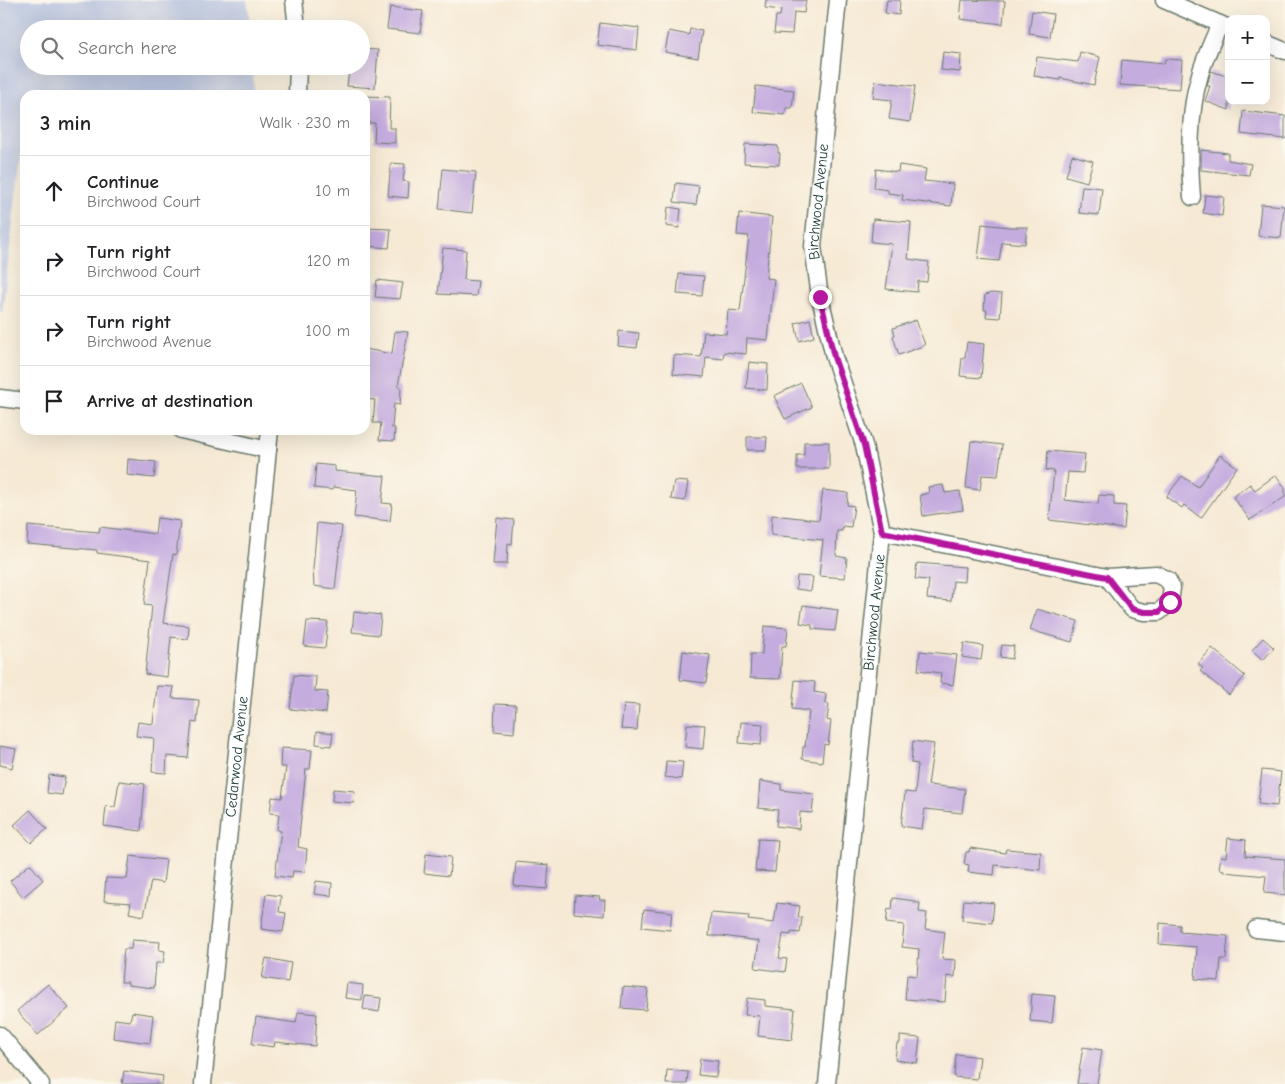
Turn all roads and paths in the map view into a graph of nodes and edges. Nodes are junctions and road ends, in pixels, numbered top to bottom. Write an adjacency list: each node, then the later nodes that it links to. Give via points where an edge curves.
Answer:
1 (294, 0): 4 (street)
2 (838, 0): 16 (street, Birchwood Avenue, via 813,246 832,348 864,445)
3 (1164, 0): 5 (street)
4 (296, 20)
5 (1225, 26): 10 (street, via 1208,50 1198,79 1190,165)
6 (1270, 45): 7 (street)
7 (1285, 50)
8 (298, 75): 9 (street)
9 (297, 90)
10 (1192, 197)
11 (0, 398): 12 (street)
12 (20, 400)
13 (203, 435): 15 (street)
14 (270, 435): 15 (street, Cedarwood Avenue)
15 (268, 450): 22 (street, Cedarwood Avenue)
16 (882, 532): 17 (street); 23 (street, Birchwood Avenue)
17 (1107, 577)
18 (1256, 929): 19 (street)
19 (1285, 932)
20 (0, 1035): 21 (street)
21 (41, 1084)
22 (203, 1084)
23 (827, 1084)

